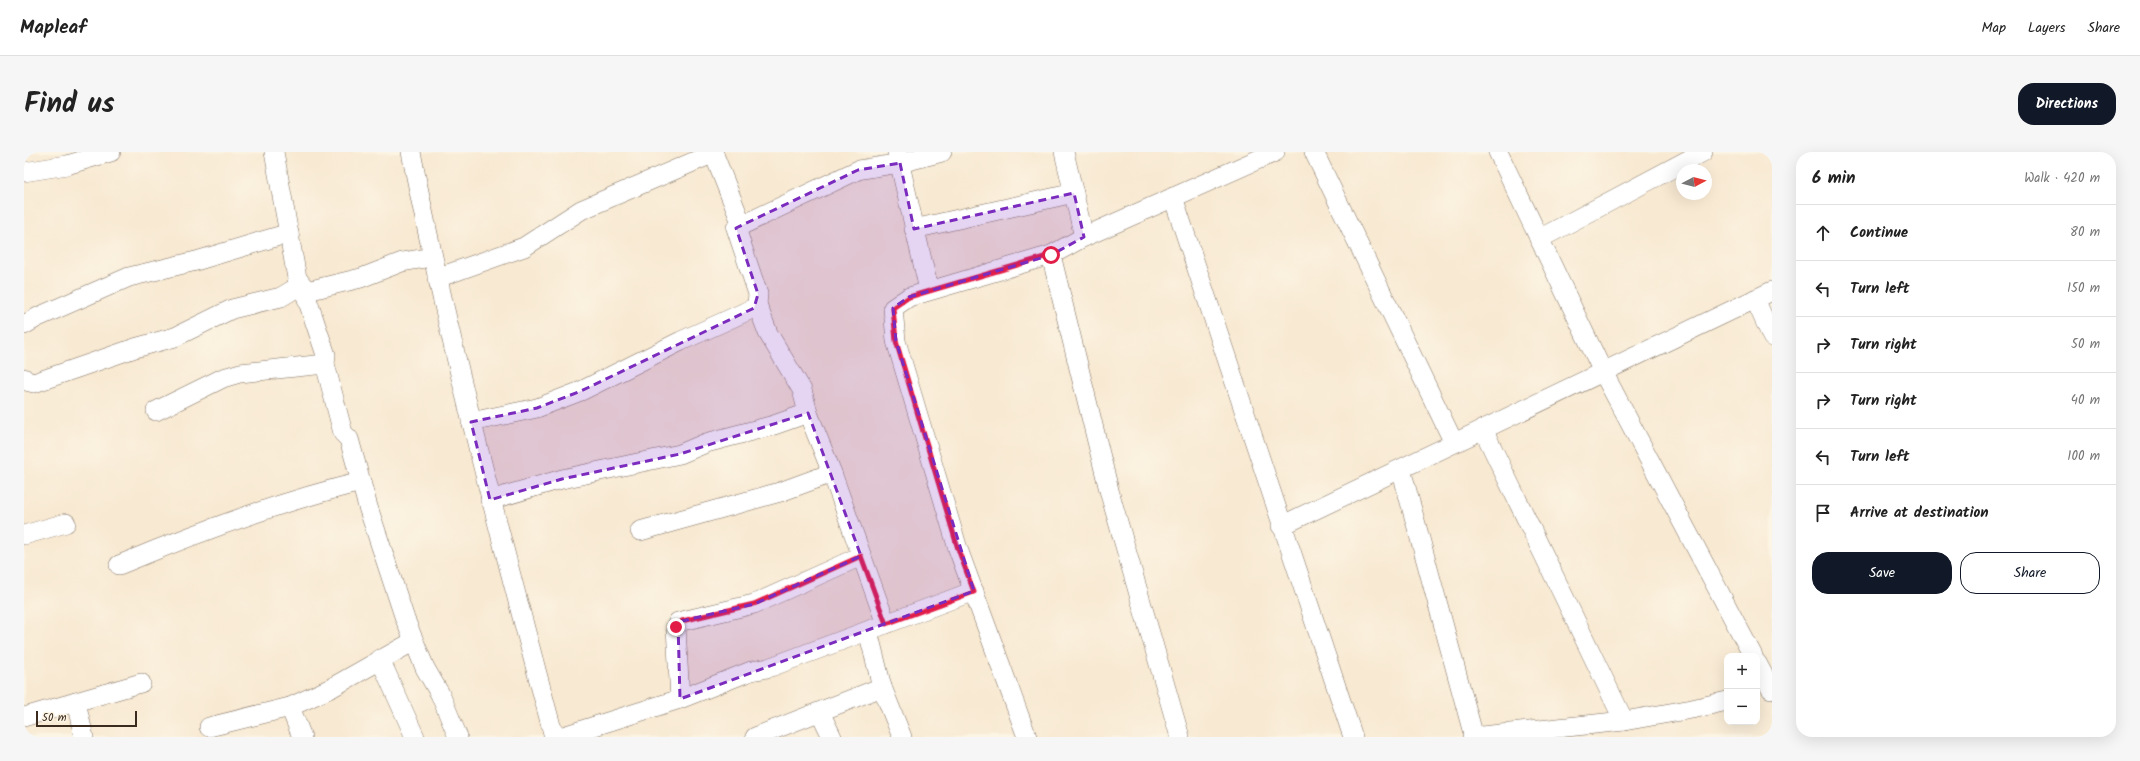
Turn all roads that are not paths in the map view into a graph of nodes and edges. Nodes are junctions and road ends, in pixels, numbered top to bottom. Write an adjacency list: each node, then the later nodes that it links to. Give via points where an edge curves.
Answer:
1 (111, 152): 12 (street, via 67,165)
2 (274, 152): 17 (street)
3 (411, 152): 21 (street)
4 (942, 152): 11 (street)
5 (1064, 152): 13 (street)
6 (1274, 152): 14 (street)
7 (1314, 152): 37 (street)
8 (1498, 152): 19 (street)
9 (1703, 152): 19 (street)
10 (714, 153): 15 (street); 22 (street, via 581,210 524,247)
11 (899, 157): 15 (street, via 858,170); 16 (street)
12 (24, 172)
13 (1074, 193): 16 (street); 18 (street)
14 (1172, 197): 18 (street); 43 (street)
15 (742, 225): 27 (street, via 736,228 756,282)
16 (914, 229): 24 (street)
17 (289, 233): 23 (street, via 297,278); 28 (street, via 196,261 129,277)
18 (1084, 237): 20 (street)
19 (1539, 239): 31 (street)
20 (1051, 255): 24 (street); 76 (street, via 1110,494)
21 (432, 258): 22 (street); 23 (street, via 402,262 361,278)
22 (437, 278): 35 (street)
23 (304, 288): 30 (street, via 326,355); 32 (street, via 281,297 232,309 175,337 34,383 26,382)
24 (929, 290): 48 (street, via 909,297 893,308 896,341 958,549)
25 (1772, 291): 26 (street)
26 (1755, 299): 29 (street); 31 (street)
27 (757, 304): 34 (street, via 768,333 802,390); 35 (street, via 754,308 581,391 537,408)
28 (24, 325)
29 (1772, 337)
30 (325, 364): 33 (street, via 240,373 223,378); 40 (street, via 342,432 349,439)
31 (1603, 372): 36 (street); 52 (street)
32 (24, 378)
33 (156, 411)
34 (808, 413): 39 (street); 41 (street, via 706,443 680,454 562,478)
35 (471, 422): 41 (street)
36 (1483, 429): 37 (street); 64 (street)
37 (1454, 443): 38 (street)
38 (1401, 469): 43 (street); 78 (street)
39 (832, 473): 44 (street, via 780,492); 46 (street)
40 (360, 482): 47 (street, via 271,507 178,540); 51 (street)
41 (490, 500): 70 (street)
42 (66, 523): 45 (street)
43 (1281, 526): 77 (street)
44 (640, 531)
45 (24, 535)
46 (861, 556): 49 (street); 58 (street, via 754,604 678,622 676,627)
47 (119, 565)
48 (974, 592): 49 (street); 75 (street)
49 (886, 624): 50 (street)
50 (868, 631): 56 (street); 58 (street, via 768,668 751,671)
51 (414, 641): 53 (street); 69 (street)
52 (1751, 653)
53 (380, 659): 61 (street, via 331,688); 68 (street)
54 (1760, 671): 57 (street)
55 (141, 683): 60 (street)
56 (882, 687): 62 (street); 74 (street)
57 (1767, 690)
58 (680, 700): 71 (street)
59 (1724, 701): 64 (street)
60 (76, 702): 63 (street); 66 (street)
61 (290, 707): 65 (street); 67 (street)
62 (820, 712): 72 (street); 73 (street)
63 (24, 717)
64 (1624, 721): 78 (street)
65 (209, 727)
66 (84, 737)
67 (302, 737)
68 (415, 737)
69 (458, 737)
70 (554, 737)
71 (560, 737)
72 (755, 737)
73 (832, 737)
74 (902, 737)
75 (1027, 737)
76 (1180, 737)
77 (1353, 737)
78 (1473, 737)

